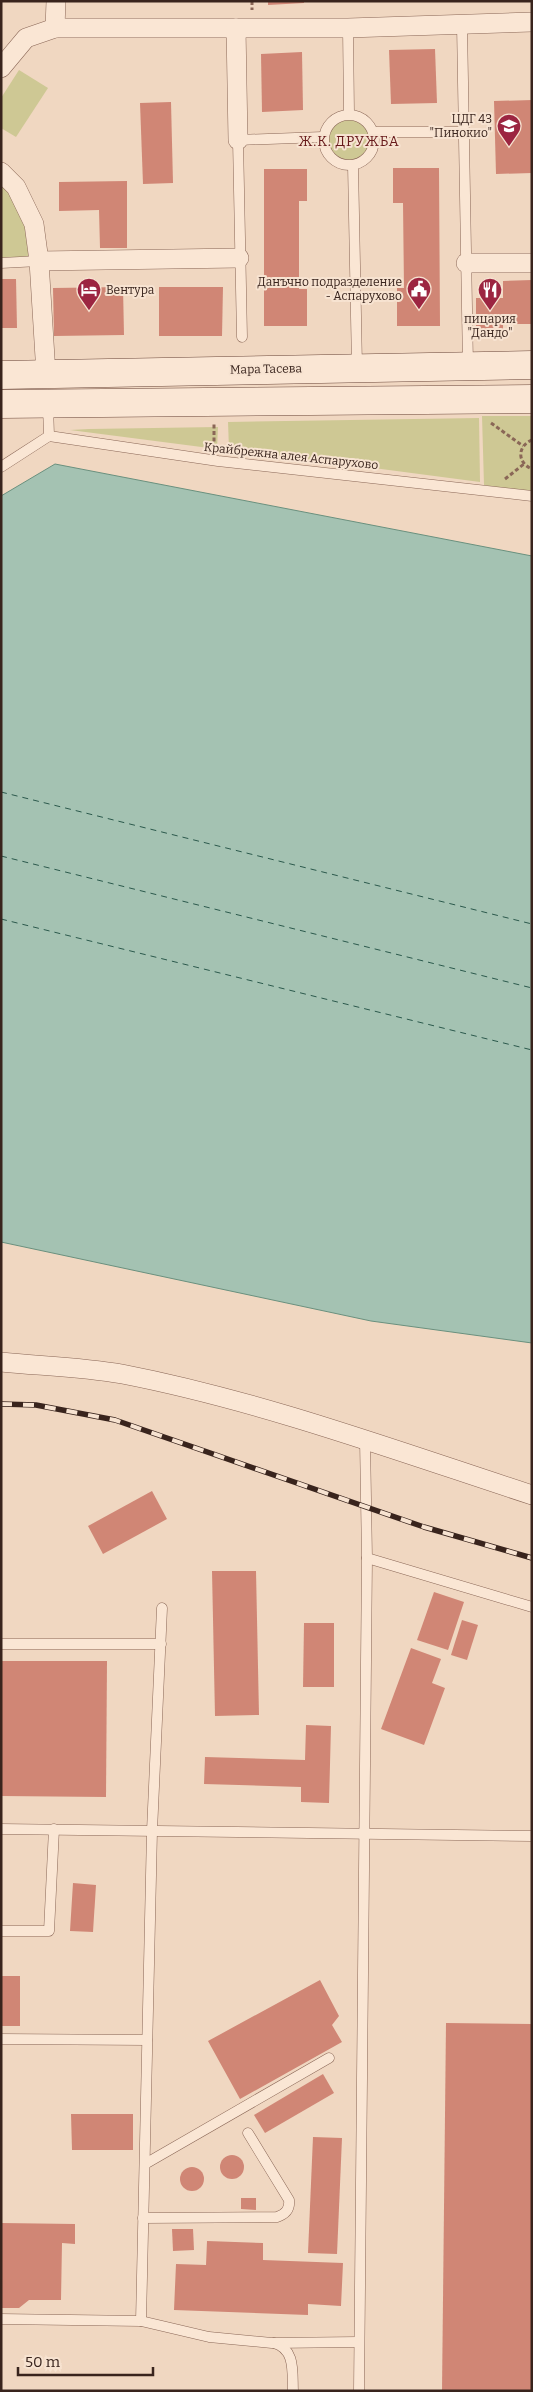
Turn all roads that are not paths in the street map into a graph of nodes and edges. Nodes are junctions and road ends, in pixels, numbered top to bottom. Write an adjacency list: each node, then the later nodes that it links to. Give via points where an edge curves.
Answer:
1 (56, 1): 4 (street)
2 (532, 22): 3 (street)
3 (462, 25): 6 (street); 10 (lane)
4 (55, 28): 5 (street); 7 (street, via 26,38)
5 (236, 28): 6 (street); 12 (street)
6 (348, 28): 8 (lane)
7 (1, 68)
8 (348, 114): 9 (lane, via 364,119); 11 (lane, via 329,123)
9 (373, 132): 10 (lane); 13 (lane, via 374,140 368,156)
10 (463, 132): 18 (lane)
11 (324, 137): 12 (lane); 13 (lane, via 326,152 331,158)
12 (238, 140): 15 (lane)
13 (353, 165): 23 (lane)
14 (1, 172): 16 (street, via 16,187 34,224)
15 (239, 258): 16 (street); 20 (lane)
16 (39, 261): 17 (lane); 24 (street)
17 (1, 263)
18 (466, 263): 19 (street); 22 (lane)
19 (532, 263)
20 (242, 337)
21 (532, 365): 22 (main road, Мара Тасева)
22 (468, 366): 23 (main road, Мара Тасева)
23 (357, 367): 24 (main road, Мара Тасева)
24 (46, 374): 25 (main road, Мара Тасева)
25 (1, 375)
26 (532, 399): 28 (main road)
27 (1, 404): 28 (main road)
28 (48, 404): 29 (lane)
29 (49, 436): 30 (lane); 31 (lane, Крайбрежна алея Аспарухово, via 218,462)
30 (1, 467)
31 (532, 496)
32 (1, 1362): 33 (street, via 120,1374 219,1396)
33 (365, 1440): 34 (street); 35 (lane)
34 (532, 1495)
35 (368, 1558): 36 (lane); 43 (lane)
36 (532, 1607)
37 (162, 1608): 39 (lane)
38 (1, 1644): 39 (lane)
39 (161, 1644): 42 (lane)
40 (1, 1829): 41 (lane)
41 (54, 1830): 42 (lane); 45 (lane, via 49,1930)
42 (152, 1831): 43 (lane); 47 (lane)
43 (364, 1834): 44 (lane); 54 (lane)
44 (532, 1836)
45 (1, 1931)
46 (1, 2040): 47 (lane)
47 (147, 2040): 50 (lane)
48 (328, 2058): 50 (lane)
49 (248, 2133): 51 (lane, via 289,2200 289,2208 284,2214)
50 (144, 2164): 51 (lane)
51 (143, 2218): 53 (lane)
52 (1, 2319): 53 (lane)
53 (141, 2322): 55 (lane, via 209,2337)
54 (358, 2342): 55 (lane); 57 (lane)
55 (272, 2343): 56 (lane, via 285,2348 289,2354)
56 (293, 2391)
57 (359, 2391)

